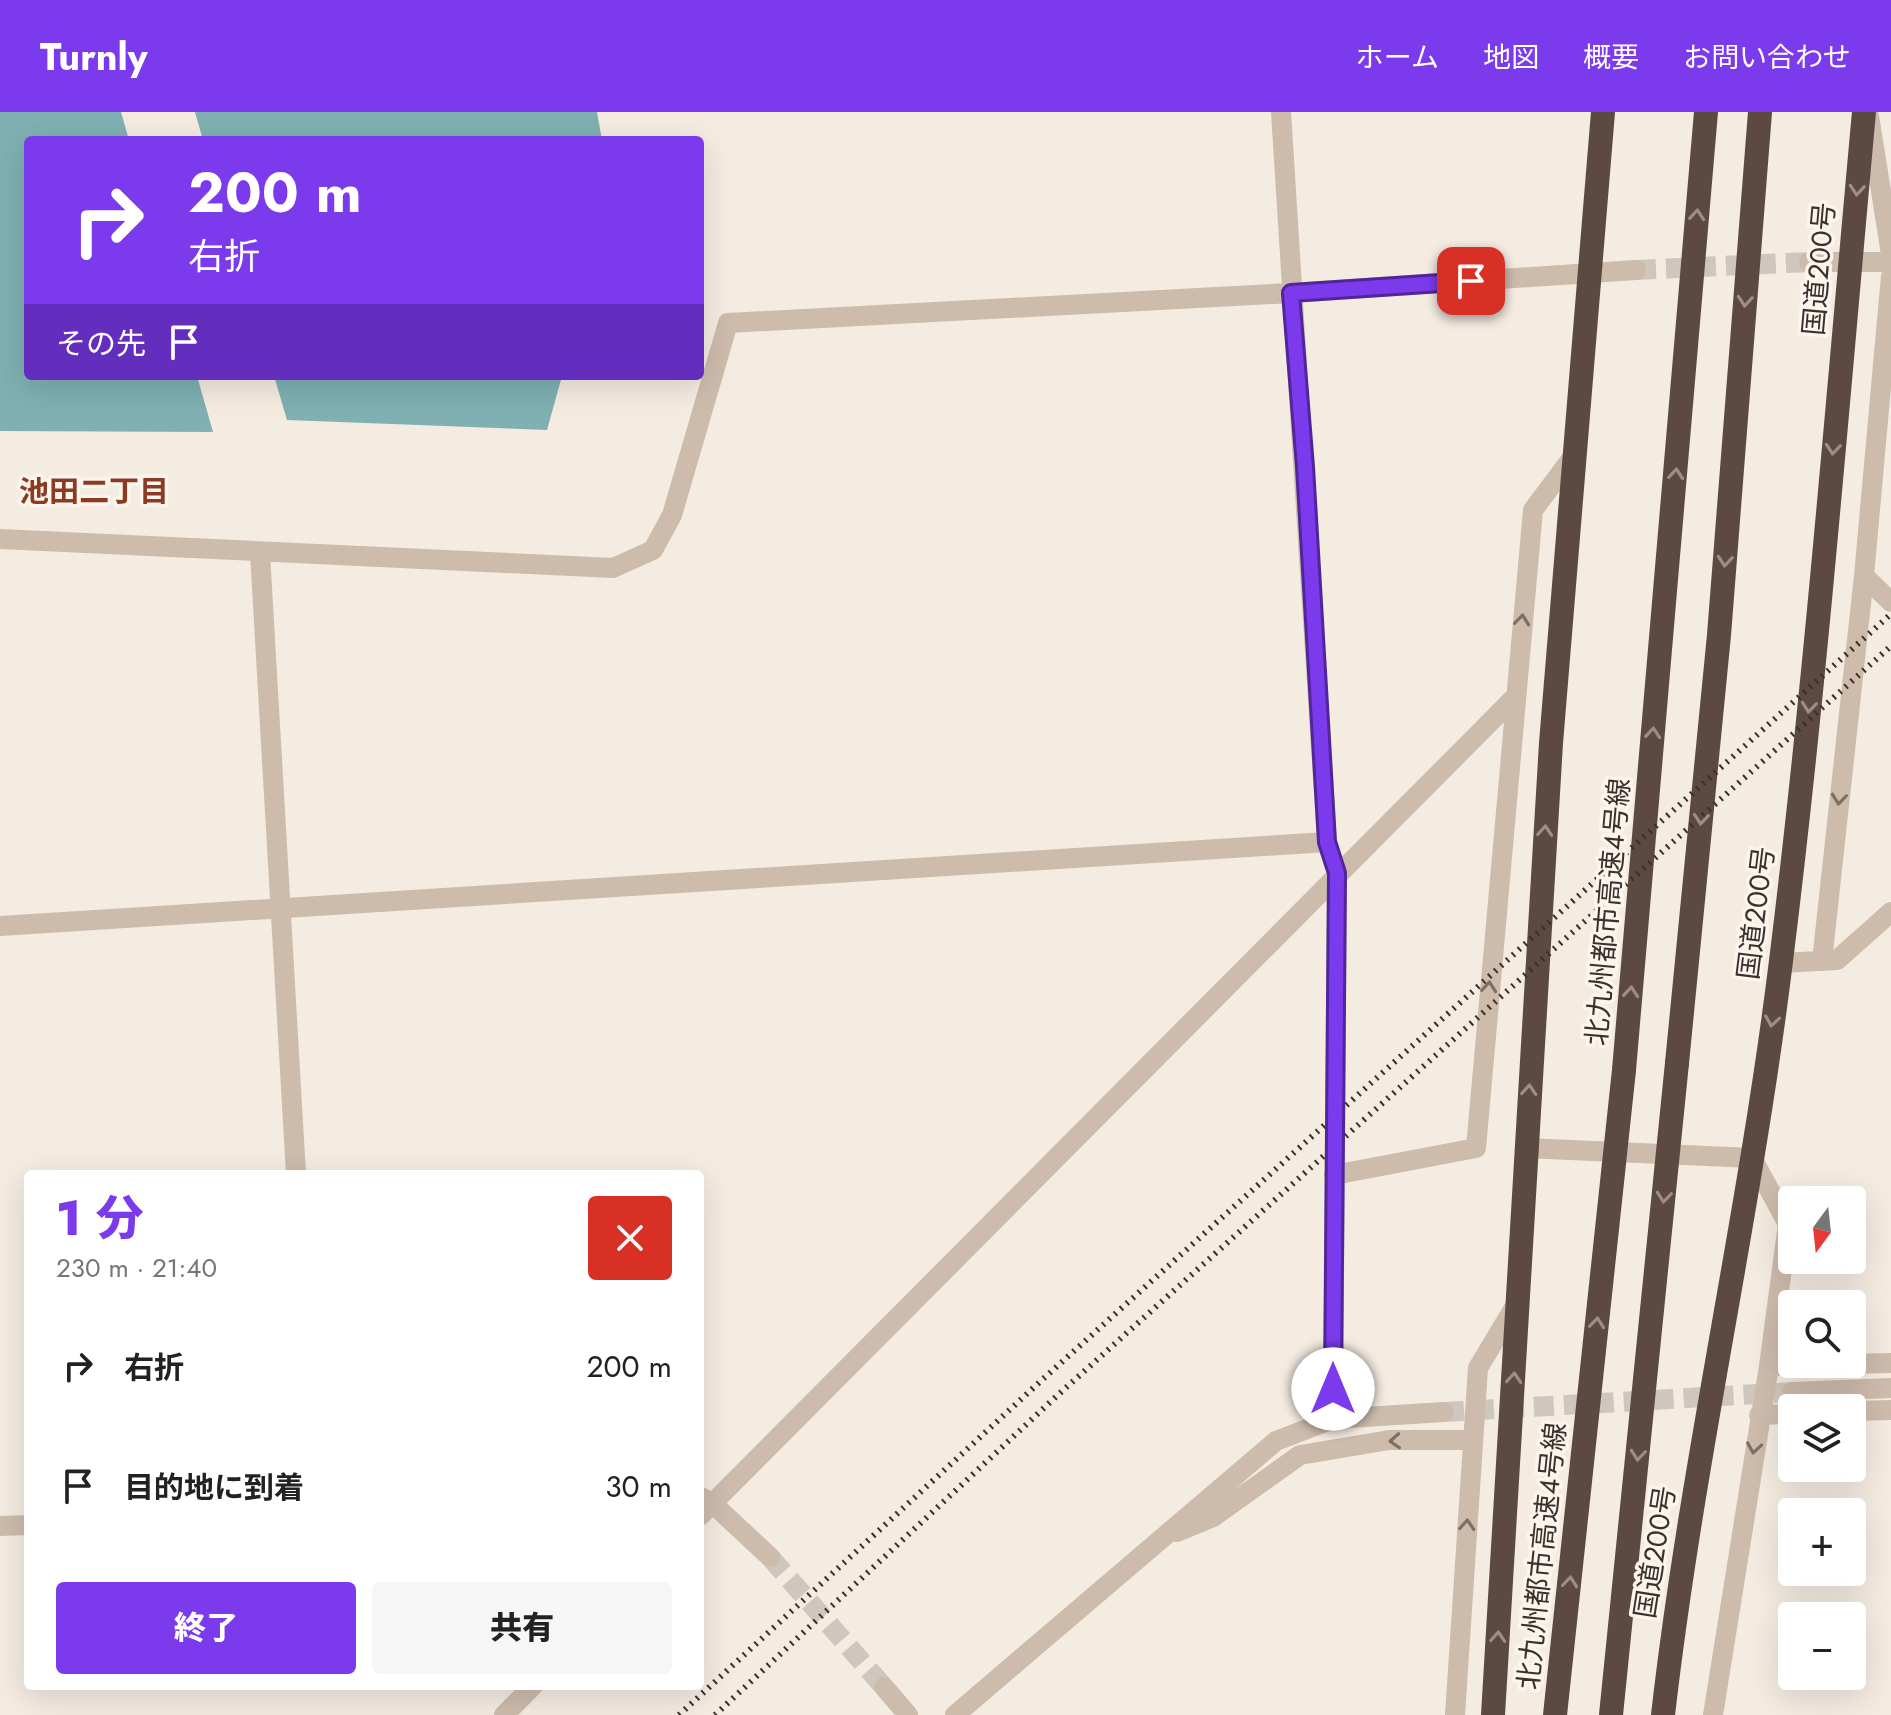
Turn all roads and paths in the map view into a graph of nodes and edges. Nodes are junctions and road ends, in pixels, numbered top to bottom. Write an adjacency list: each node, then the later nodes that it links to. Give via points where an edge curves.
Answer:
1 (1281, 112): 13 (street)
2 (1603, 112): 11 (highway)
3 (1706, 112): 55 (highway, 北九州都市高速4号線, one-way to 3, bridge, via 1624,1070)
4 (1760, 112): 56 (highway, one-way to 56, bridge, via 1720,619)
5 (1866, 112): 6 (street); 7 (highway, 国道200号, one-way to 7)
6 (1891, 254)
7 (1850, 260): 8 (street); 9 (street); 26 (highway, 国道200号, one-way to 26)
8 (1809, 262)
9 (1891, 262)
10 (1636, 270): 11 (street)
11 (1591, 272): 13 (street); 14 (highway)
12 (1891, 276): 17 (street)
13 (1291, 293): 16 (street, via 728,323 672,515 653,550 613,568); 20 (street)
14 (1575, 454): 19 (street, one-way to 14, via 1533,510); 27 (highway, one-way to 14)
15 (0, 539): 16 (street)
16 (260, 553): 22 (street)
17 (1864, 576): 18 (street); 25 (street, one-way to 25)
18 (1891, 602)
19 (1514, 698): 21 (street); 30 (street, one-way to 19, via 1476,1148)
20 (1327, 842): 21 (street); 22 (street)
21 (1337, 873): 30 (street); 43 (street)
22 (281, 909): 24 (street); 29 (street)
23 (1891, 912): 25 (street, via 1837,960)
24 (0, 926)
25 (1822, 961): 26 (street)
26 (1781, 963): 28 (highway, 国道200号, one-way to 28)
27 (1525, 1148): 28 (street); 31 (highway)
28 (1752, 1158): 33 (street, via 1788,1224); 57 (highway, 国道200号, via 1677,1590)
29 (296, 1170)
30 (1334, 1175): 41 (street)
31 (1518, 1302): 42 (street, via 1478,1368); 54 (highway, one-way to 31)
32 (1891, 1363): 33 (street)
33 (1769, 1366): 40 (street)
34 (1891, 1388): 35 (street)
35 (1792, 1392)
36 (1891, 1410): 37 (street)
37 (1866, 1411)
38 (1444, 1412): 41 (street)
39 (1778, 1414): 40 (street)
40 (1759, 1415): 58 (street, one-way to 58)
41 (1333, 1419): 46 (street, via 1276,1441)
42 (1473, 1440): 46 (street, one-way to 46, via 1389,1440 1300,1455 1213,1517); 53 (street, one-way to 42)
43 (704, 1505): 47 (street)
44 (24, 1525): 45 (street)
45 (0, 1526)
46 (1157, 1541): 52 (street)
47 (770, 1557)
48 (884, 1687): 51 (street)
49 (529, 1690): 50 (street)
50 (504, 1715)
51 (908, 1715)
52 (955, 1715)
53 (1455, 1715)
54 (1493, 1715)
55 (1555, 1715)
56 (1611, 1715)
57 (1663, 1715)
58 (1713, 1715)

